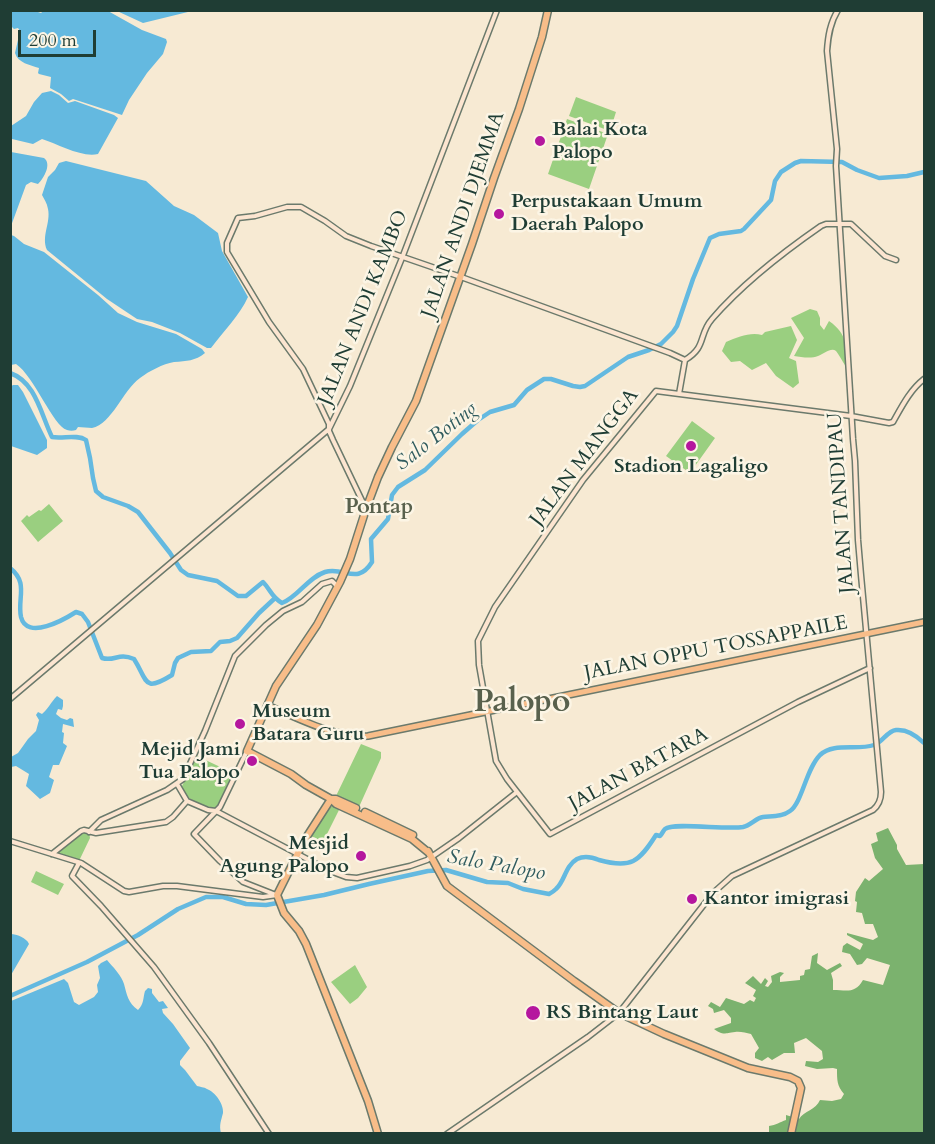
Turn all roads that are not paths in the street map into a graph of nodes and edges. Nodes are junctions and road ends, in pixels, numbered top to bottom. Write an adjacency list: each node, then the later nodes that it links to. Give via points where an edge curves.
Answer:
1 (497, 10): 5 (street, JALAN ANDI KAMBO)
2 (546, 10): 7 (highway, JALAN ANDI DJEMMA)
3 (838, 10): 4 (street, JALAN TANDIPAU, via 827,51)
4 (840, 224): 6 (street, via 852,224 887,257); 8 (street, via 819,227 771,262 706,328 698,349); 11 (street, JALAN TANDIPAU)
5 (402, 258): 7 (street); 12 (street, JALAN ANDI KAMBO); 12 (street, via 348,237 303,208 287,207 236,221 227,252 303,369)
6 (896, 260)
7 (459, 277): 8 (street); 13 (highway, JALAN ANDI DJEMMA, via 412,408)
8 (685, 360): 10 (street)
9 (924, 379): 11 (street, JALAN MANGGA, via 915,386 892,423)
10 (679, 394): 11 (street, JALAN MANGGA); 20 (street, JALAN MANGGA, via 654,392 583,480 495,607 478,641)
11 (851, 416): 16 (street, JALAN TANDIPAU)
12 (329, 429): 13 (street); 18 (street, JALAN ANDI KAMBO)
13 (366, 509): 14 (highway, JALAN ANDI DJEMMA)
14 (341, 581): 19 (highway); 22 (street, via 322,584 302,602 286,609 237,654 196,753)
15 (924, 622): 16 (main road, JALAN OPPU TOSSAPPAILE)
16 (867, 633): 17 (street, JALAN TANDIPAU); 20 (main road, JALAN OPPU TOSSAPPAILE)
17 (870, 668): 23 (street, JALAN BATARA, via 550,834); 34 (street, JALAN TANDIPAU, via 881,792 877,806 727,879)
18 (10, 699)
19 (267, 705): 20 (main road, JALAN OPPU TOSSAPPAILE, via 319,727 353,736 375,735); 21 (highway)
20 (487, 711): 23 (street, JALAN BATARA, via 496,761)
21 (247, 751): 24 (highway); 26 (street)
22 (177, 784): 25 (street); 27 (street, via 101,820)
23 (517, 792): 31 (street)
24 (331, 799): 29 (highway); 31 (highway, via 397,830)
25 (187, 801): 26 (street); 27 (street, via 166,822)
26 (216, 811): 29 (street); 33 (street, via 194,834 243,882)
27 (89, 832): 30 (street, via 81,831)
28 (10, 842): 30 (street)
29 (297, 853): 31 (street, via 338,875 352,878); 33 (highway)
30 (52, 854): 32 (street)
31 (432, 858): 34 (highway, via 447,886)
32 (79, 862): 33 (street, via 126,891 177,886); 35 (street, via 72,876 150,962)
33 (278, 897): 36 (highway, via 306,944)
34 (619, 1013): 37 (street, JALAN TANDIPAU); 38 (highway, via 743,1066 798,1081 801,1088)
35 (269, 1134)
36 (378, 1134)
37 (447, 1134)
38 (791, 1134)

